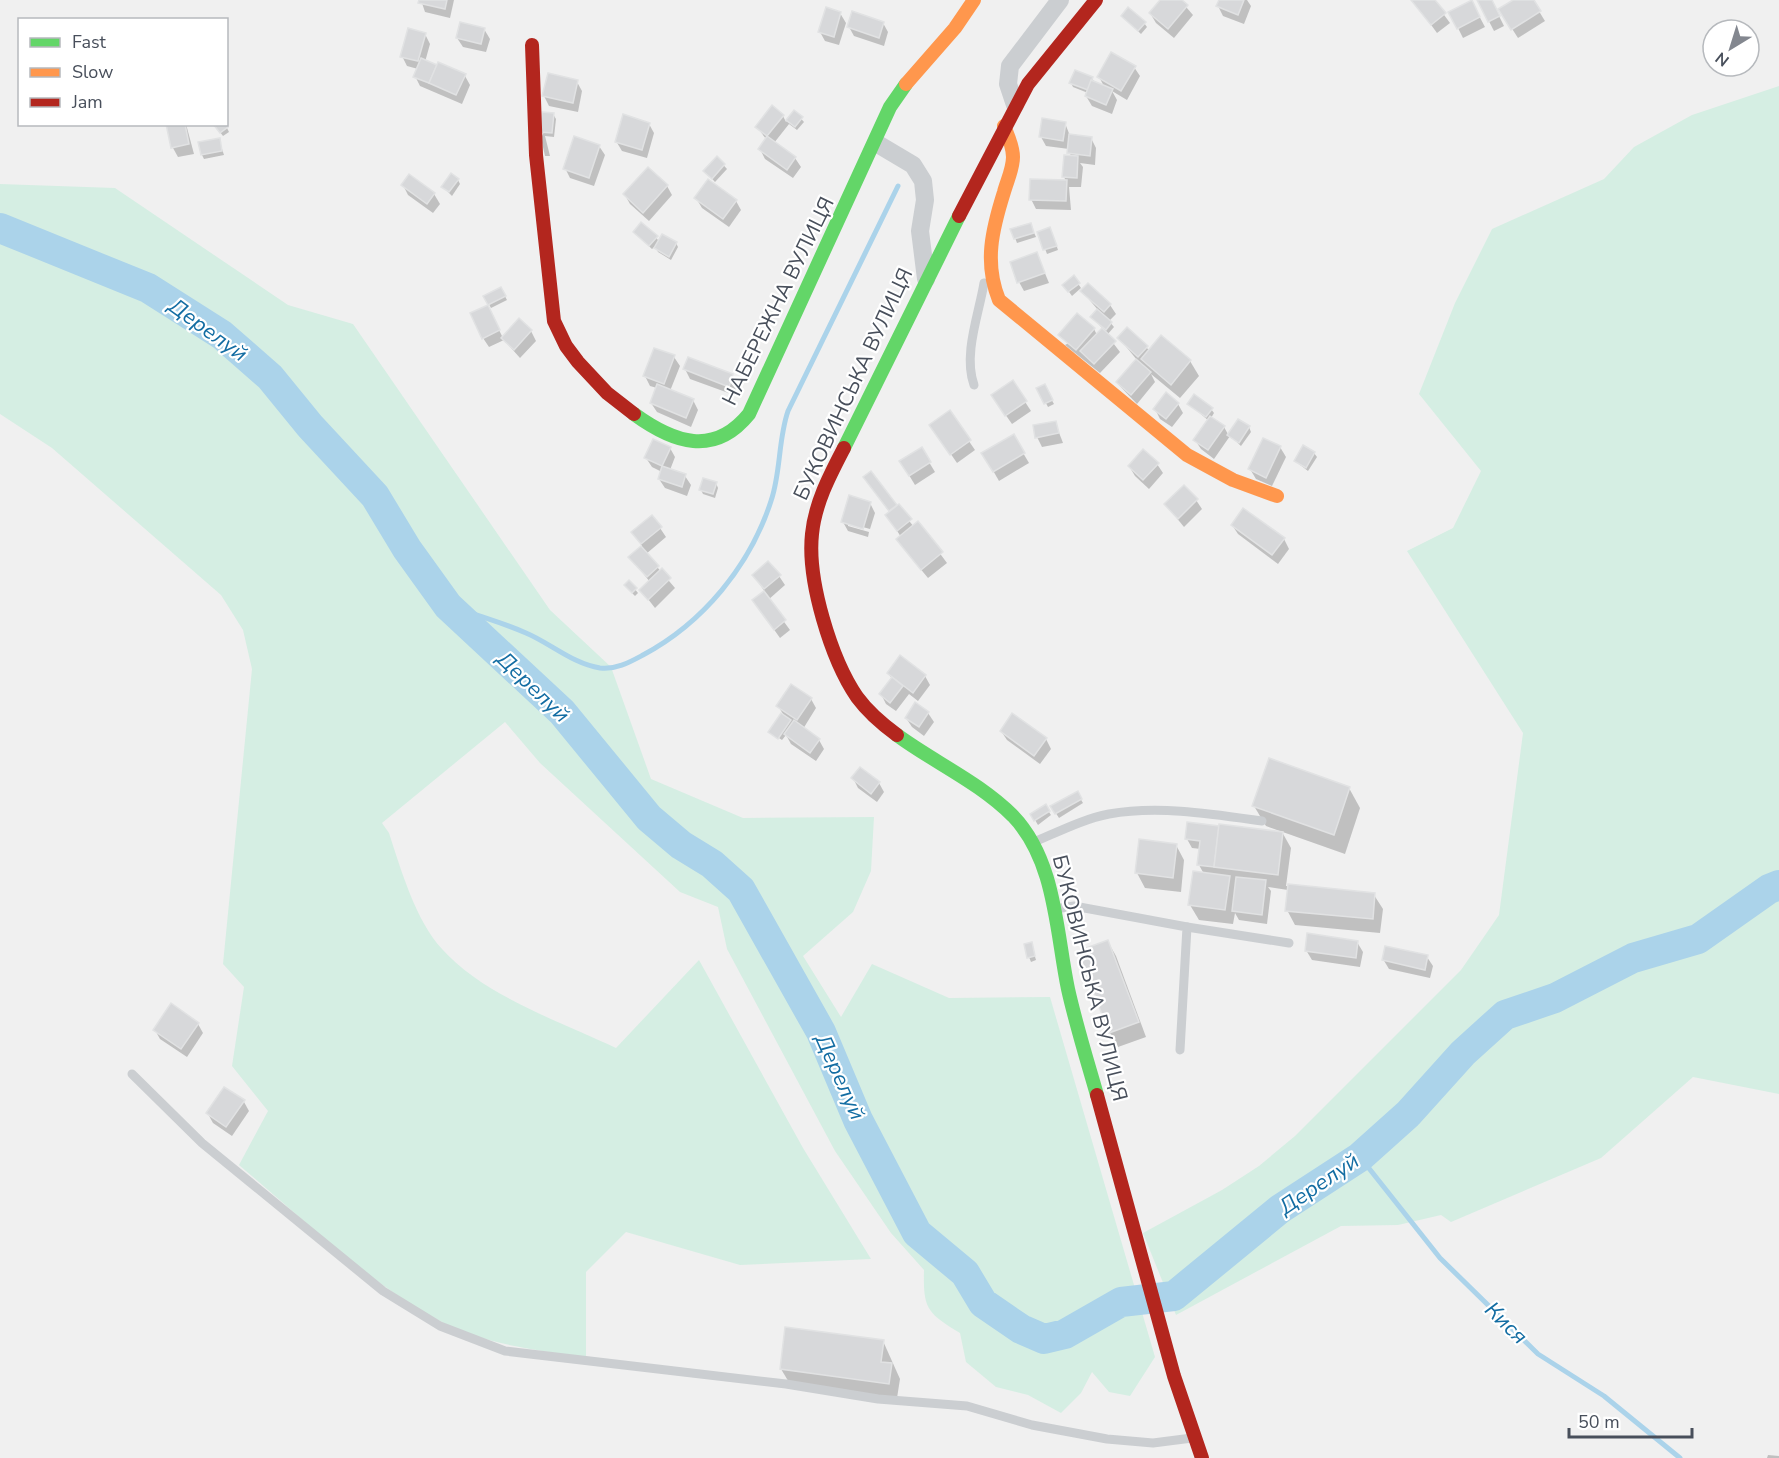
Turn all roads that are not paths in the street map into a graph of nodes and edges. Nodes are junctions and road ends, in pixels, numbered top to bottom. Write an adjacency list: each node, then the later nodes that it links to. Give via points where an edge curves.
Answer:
1 (974, 0): 7 (street, НАБЕРЕЖНА ВУЛИЦЯ, via 955,31 896,98)
2 (1060, 0): 5 (street, via 1010,66 1008,84)
3 (1096, 0): 5 (street, БУКОВИНСЬКА ВУЛИЦЯ)
4 (532, 45): 7 (street, НАБЕРЕЖНА ВУЛИЦЯ, via 536,157 555,325 571,354 618,401 652,426 687,441 708,443 720,439 749,414)
5 (1015, 105): 6 (street, БУКОВИНСЬКА ВУЛИЦЯ)
6 (1004, 126): 8 (street, via 1013,160); 9 (street, БУКОВИНСЬКА ВУЛИЦЯ)
7 (876, 143): 9 (street, via 913,165 923,181 925,200 920,231)
8 (988, 256): 10 (lane, via 971,358); 11 (street, via 994,288 1009,310 1187,455 1233,480)
9 (926, 279): 13 (street, БУКОВИНСЬКА ВУЛИЦЯ, via 820,497 810,533 811,563 839,663 867,709 894,733 990,795)
10 (974, 385)
11 (1277, 496)
12 (1262, 821): 13 (lane, via 1186,812 1134,812 1097,817)
13 (1032, 842): 14 (street, БУКОВИНСЬКА ВУЛИЦЯ)
14 (1052, 909): 15 (lane, via 1074,906); 19 (street, БУКОВИНСЬКА ВУЛИЦЯ, via 1072,1004 1156,1314)
15 (1188, 927): 16 (lane); 17 (lane)
16 (1289, 943)
17 (1180, 1050)
18 (132, 1074): 19 (lane, via 202,1143 383,1291 440,1326 505,1351 786,1384 878,1399 967,1406 1032,1425 1107,1439 1153,1443)
19 (1194, 1438): 20 (street, БУКОВИНСЬКА ВУЛИЦЯ)
20 (1202, 1458)

